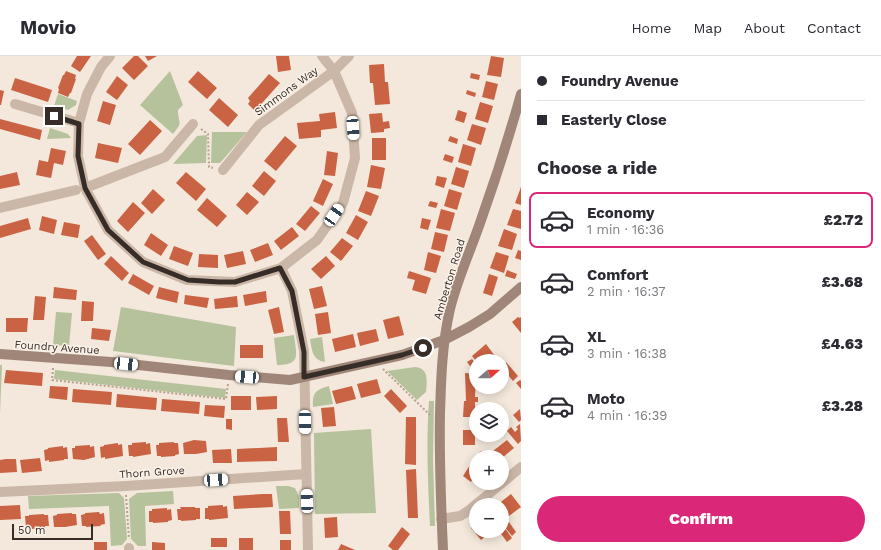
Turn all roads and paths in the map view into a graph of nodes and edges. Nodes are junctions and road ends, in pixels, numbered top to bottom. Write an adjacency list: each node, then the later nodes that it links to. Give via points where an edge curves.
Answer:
1 (110, 56): 7 (street, via 87,94)
2 (322, 56): 4 (street)
3 (349, 56): 4 (street, Simmons Way)
4 (334, 71): 9 (street, Simmons Way, via 259,125); 12 (street, via 352,113 354,158 342,203 317,240)
5 (521, 94): 14 (street, Amberton Road, via 481,221 459,280)
6 (16, 104): 7 (street)
7 (79, 124): 10 (street)
8 (193, 124): 9 (path, via 208,134 209,167); 10 (street, via 165,156)
9 (223, 170)
10 (80, 189): 11 (street); 12 (street, via 108,230 143,262 188,280 235,282)
11 (0, 208)
12 (280, 268): 19 (street, via 292,291 304,352)
13 (521, 287): 14 (street, Foundry Avenue, via 490,314)
14 (444, 340): 17 (street, Foundry Avenue, via 402,355); 20 (street, Amberton Road)
15 (0, 354): 16 (street, Foundry Avenue)
16 (54, 359): 18 (street, Foundry Avenue, via 111,362); 18 (path, via 52,380 226,399)
17 (375, 361): 19 (street, Foundry Avenue); 20 (path)
18 (228, 375): 19 (street, Foundry Avenue, via 290,380)
19 (304, 377): 22 (street)
20 (440, 425): 27 (street, Amberton Road)
21 (521, 467): 23 (street)
22 (306, 474): 24 (street, Thorn Grove); 29 (street)
23 (509, 477)
24 (126, 486): 26 (street, Thorn Grove); 28 (path)
25 (494, 490): 27 (street, via 460,516)
26 (0, 492)
27 (441, 519): 30 (street, Amberton Road)
28 (129, 549)
29 (308, 550)
30 (443, 550)

